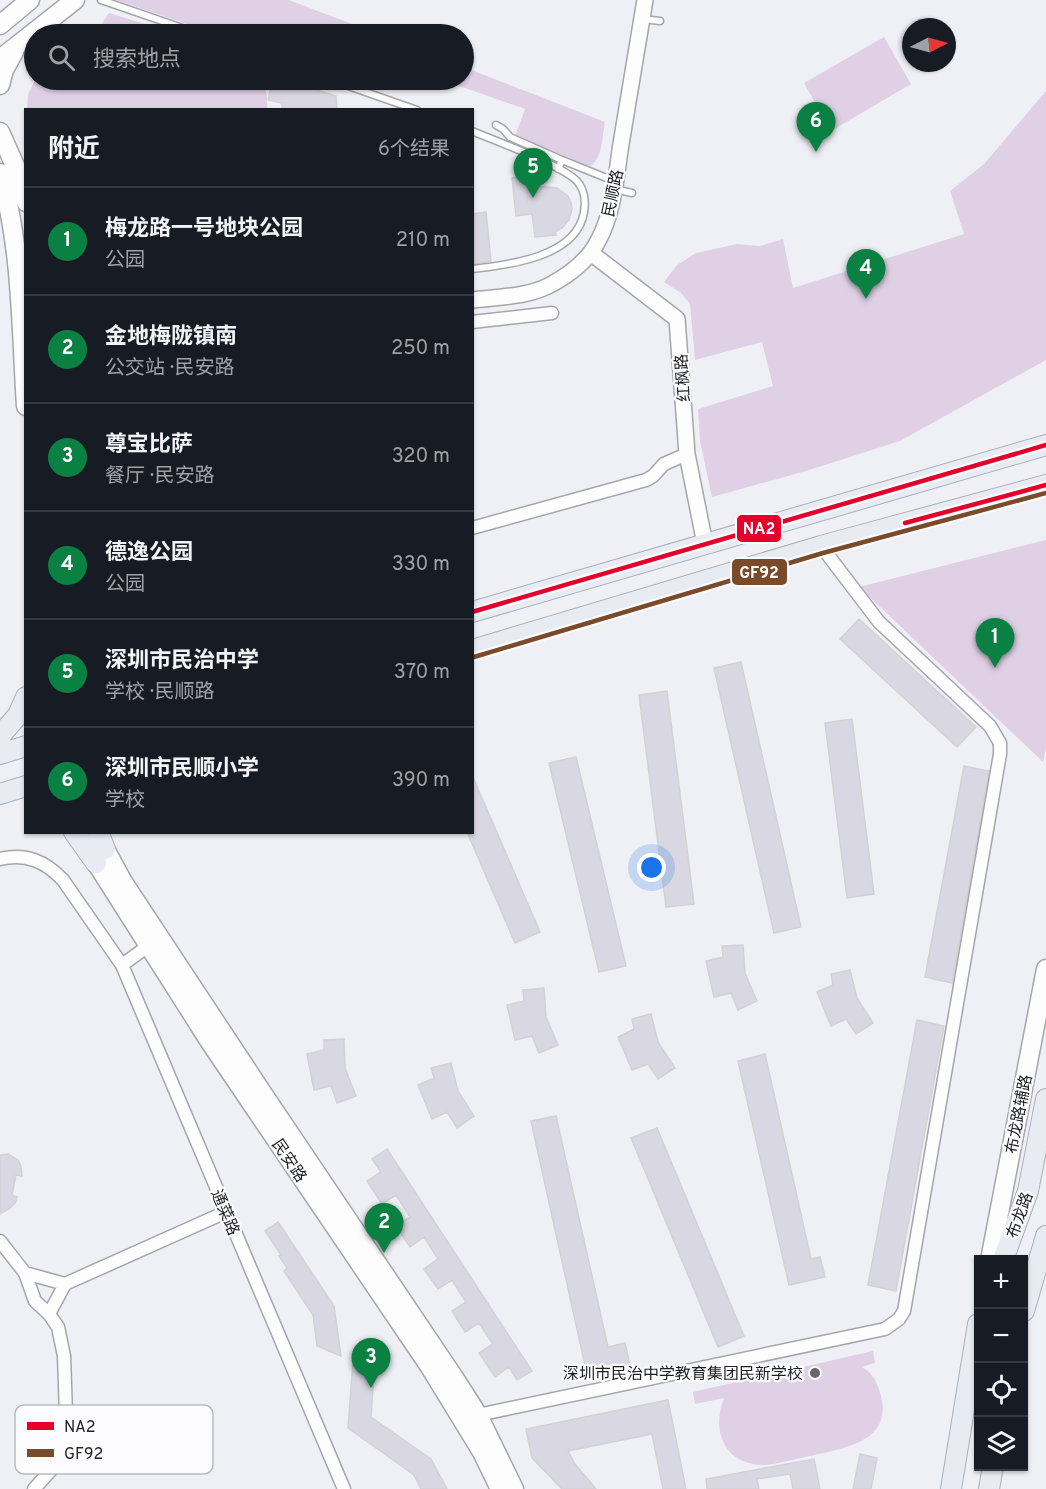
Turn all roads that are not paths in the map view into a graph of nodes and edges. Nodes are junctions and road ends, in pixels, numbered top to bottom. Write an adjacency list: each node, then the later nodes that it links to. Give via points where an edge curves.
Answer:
1 (30, 0): 6 (main road)
2 (75, 0): 8 (main road)
3 (101, 0): 9 (lane)
4 (645, 0): 5 (street, 民顺路)
5 (642, 18): 7 (lane); 21 (street, 民顺路)
6 (4, 20)
7 (660, 21)
8 (45, 24)
9 (171, 24)
10 (22, 42): 11 (main road); 12 (main road, via 7,64)
11 (0, 59)
12 (0, 85)
13 (360, 90): 14 (lane)
14 (411, 108)
15 (495, 125): 18 (lane, via 510,137)
16 (0, 130): 23 (main road)
17 (474, 132): 19 (lane)
18 (562, 160): 19 (lane); 21 (lane)
19 (558, 169): 25 (lane, via 577,182 584,196 583,218 576,230 559,245 529,260)
20 (0, 173): 29 (main road, via 15,246)
21 (614, 185): 22 (lane); 24 (street, 民顺路, via 607,220)
22 (632, 193)
23 (24, 195)
24 (591, 253): 26 (street, 民顺路, via 542,289); 31 (street, 红枫路, via 677,319)
25 (474, 269)
26 (474, 300)
27 (552, 313): 28 (street)
28 (474, 322)
29 (24, 377)
30 (1046, 445): 34 (main road)
31 (687, 454): 33 (street, via 664,464 646,480); 34 (street, 红枫路)
32 (1046, 486): 35 (main road)
33 (474, 527)
34 (705, 544): 36 (main road)
35 (821, 546): 37 (main road); 64 (street, via 879,622 990,726 1000,743 904,1311 885,1329)
36 (474, 611)
37 (474, 649)
38 (24, 702): 39 (main road)
39 (0, 736)
40 (24, 747): 41 (main road)
41 (0, 754)
42 (24, 787): 43 (main road)
43 (0, 794)
44 (0, 801): 45 (main road)
45 (24, 801)
46 (80, 834): 47 (main road)
47 (99, 844): 49 (main road, 民安路); 64 (main road, 民安路)
48 (0, 859): 50 (street, 通菜路, via 28,858 52,868)
49 (148, 946): 50 (street); 69 (main road, 民安路, via 430,1367)
50 (122, 965): 53 (street, 通菜路)
51 (1046, 969): 56 (main road, 布龙路辅路)
52 (1046, 1099): 57 (main road, 布龙路, via 1029,1191)
53 (226, 1212): 59 (street); 68 (street, 通菜路)
54 (1046, 1236): 60 (main road, 布龙路)
55 (0, 1241): 58 (street)
56 (991, 1255)
57 (1005, 1255)
58 (25, 1273): 59 (street); 61 (street, via 35,1301)
59 (65, 1284): 61 (street)
60 (1024, 1309)
61 (49, 1314): 63 (street, via 57,1326 64,1356)
62 (974, 1348): 71 (main road)
63 (66, 1405)
64 (478, 1415): 70 (main road, 民安路)
65 (992, 1471): 72 (main road)
66 (47, 1474): 67 (street)
67 (34, 1489)
68 (344, 1489)
69 (500, 1489)
70 (514, 1489)
71 (951, 1489)
72 (989, 1489)

